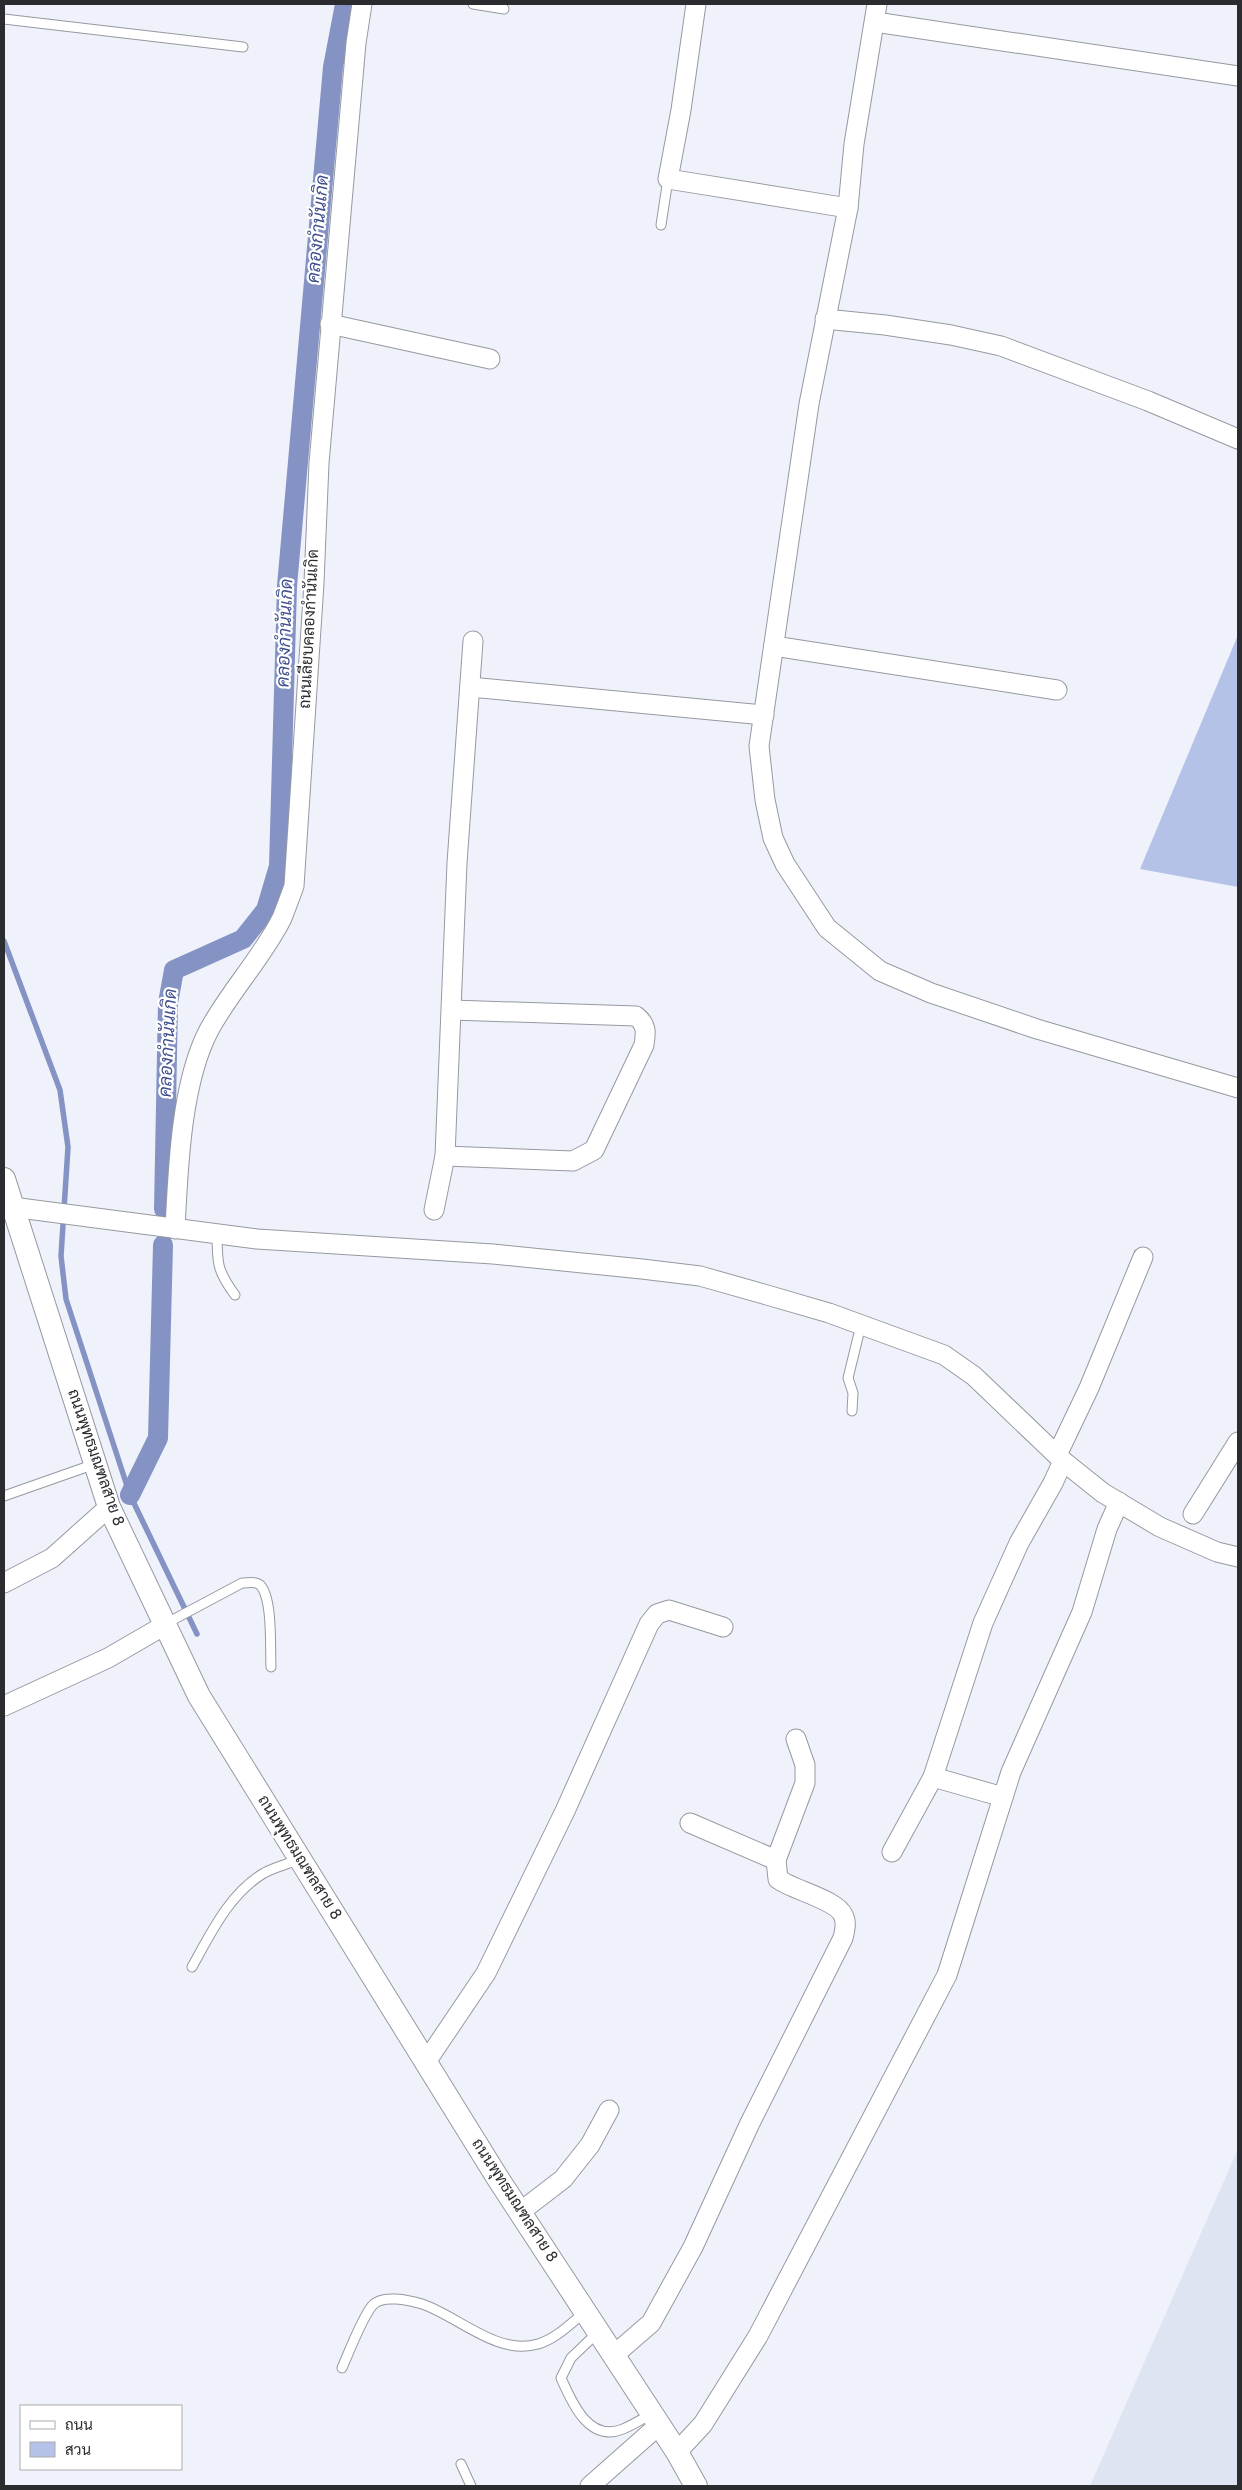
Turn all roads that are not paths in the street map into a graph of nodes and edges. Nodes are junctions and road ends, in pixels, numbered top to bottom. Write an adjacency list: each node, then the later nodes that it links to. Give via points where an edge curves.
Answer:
1 (362, 4): 13 (street, ถนนเลียบคลองกำนันเกิด)
2 (473, 4): 4 (lane)
3 (696, 4): 9 (street)
4 (504, 9)
5 (876, 13): 8 (street); 10 (street, via 854,144)
6 (4, 19): 7 (lane)
7 (243, 47)
8 (1238, 76)
9 (668, 179): 10 (street); 11 (lane)
10 (848, 208): 12 (street)
11 (661, 225)
12 (825, 319): 15 (street, via 895,326 1001,346); 17 (street, via 809,404)
13 (330, 324): 14 (street); 27 (street, ถนนเลียบคลองกำนันเกิด, via 294,886 281,919 208,1032 194,1069 180,1146)
14 (490, 359)
15 (1238, 439)
16 (473, 641): 18 (street)
17 (774, 646): 19 (street); 20 (street)
18 (470, 687): 20 (street); 21 (street)
19 (1057, 690)
20 (764, 715): 22 (street, via 759,746 773,838 785,864 827,928 880,971 931,993 1037,1029)
21 (452, 1010): 23 (street); 23 (street, via 636,1016 646,1030 644,1045 594,1150 587,1156 573,1161)
22 (1238, 1088)
23 (445, 1156): 26 (street)
24 (4, 1179): 25 (street, ถนนพุทธมณฑลสาย 8)
25 (12, 1207): 27 (street); 35 (street, ถนนพุทธมณฑลสาย 8)
26 (434, 1210)
27 (175, 1228): 28 (street)
28 (217, 1234): 30 (lane, via 219,1273); 31 (street, via 494,1254 700,1276)
29 (1143, 1257): 34 (street)
30 (235, 1295)
31 (861, 1325): 32 (lane, via 848,1378 853,1394); 34 (street, via 944,1355 974,1376)
32 (852, 1411)
33 (1238, 1442): 39 (street)
34 (1060, 1458): 37 (street); 47 (street, via 1053,1483 1019,1543 983,1623)
35 (95, 1464): 36 (lane); 38 (street, ถนนพุทธมณฑลสาย 8)
36 (4, 1496)
37 (1119, 1502): 40 (street, via 1160,1527 1217,1552); 48 (street, via 1107,1529 1082,1612)
38 (110, 1507): 41 (street, via 52,1558); 42 (street, ถนนพุทธมณฑลสาย 8)
39 (1193, 1514)
40 (1238, 1557)
41 (4, 1583)
42 (165, 1625): 44 (lane, via 242,1583 255,1582 261,1586 268,1602); 45 (street, via 108,1658); 51 (street, ถนนพุทธมณฑลสาย 8, via 199,1696)
43 (723, 1627): 54 (street, via 669,1610 657,1614 648,1624 565,1811 486,1973)
44 (271, 1667)
45 (4, 1706)
46 (796, 1739): 52 (street, via 805,1765 805,1783)
47 (933, 1777): 48 (street); 50 (street)
48 (1003, 1797): 62 (street, via 947,1975 758,2336 703,2424)
49 (690, 1822): 52 (street)
50 (892, 1852)
51 (300, 1859): 53 (lane, via 264,1874 242,1893 221,1914); 54 (street, ถนนพุทธมณฑลสาย 8)
52 (776, 1860): 59 (street, via 778,1879 843,1913 846,1924 843,1938 684,2264 651,2323)
53 (192, 1967)
54 (426, 2062): 56 (street, ถนนพุทธมณฑลสาย 8)
55 (609, 2110): 56 (street, via 590,2145 564,2179)
56 (520, 2212): 57 (street, ถนนพุทธมณฑลสาย 8)
57 (585, 2312): 58 (street, ถนนพุทธมณฑลสาย 8); 60 (lane, via 538,2344 510,2345 472,2331 422,2304 384,2299 372,2306)
58 (598, 2332): 59 (street, ถนนพุทธมณฑลสาย 8); 61 (lane, via 571,2358 560,2378 572,2405 590,2426 606,2431)
59 (614, 2355): 61 (street, ถนนพุทธมณฑลสาย 8)
60 (342, 2368)
61 (655, 2419): 62 (street, ถนนพุทธมณฑลสาย 8); 65 (street)
62 (677, 2452): 66 (street, ถนนพุทธมณฑลสาย 8)
63 (460, 2464): 64 (lane)
64 (471, 2486)
65 (590, 2486)
66 (696, 2486)

